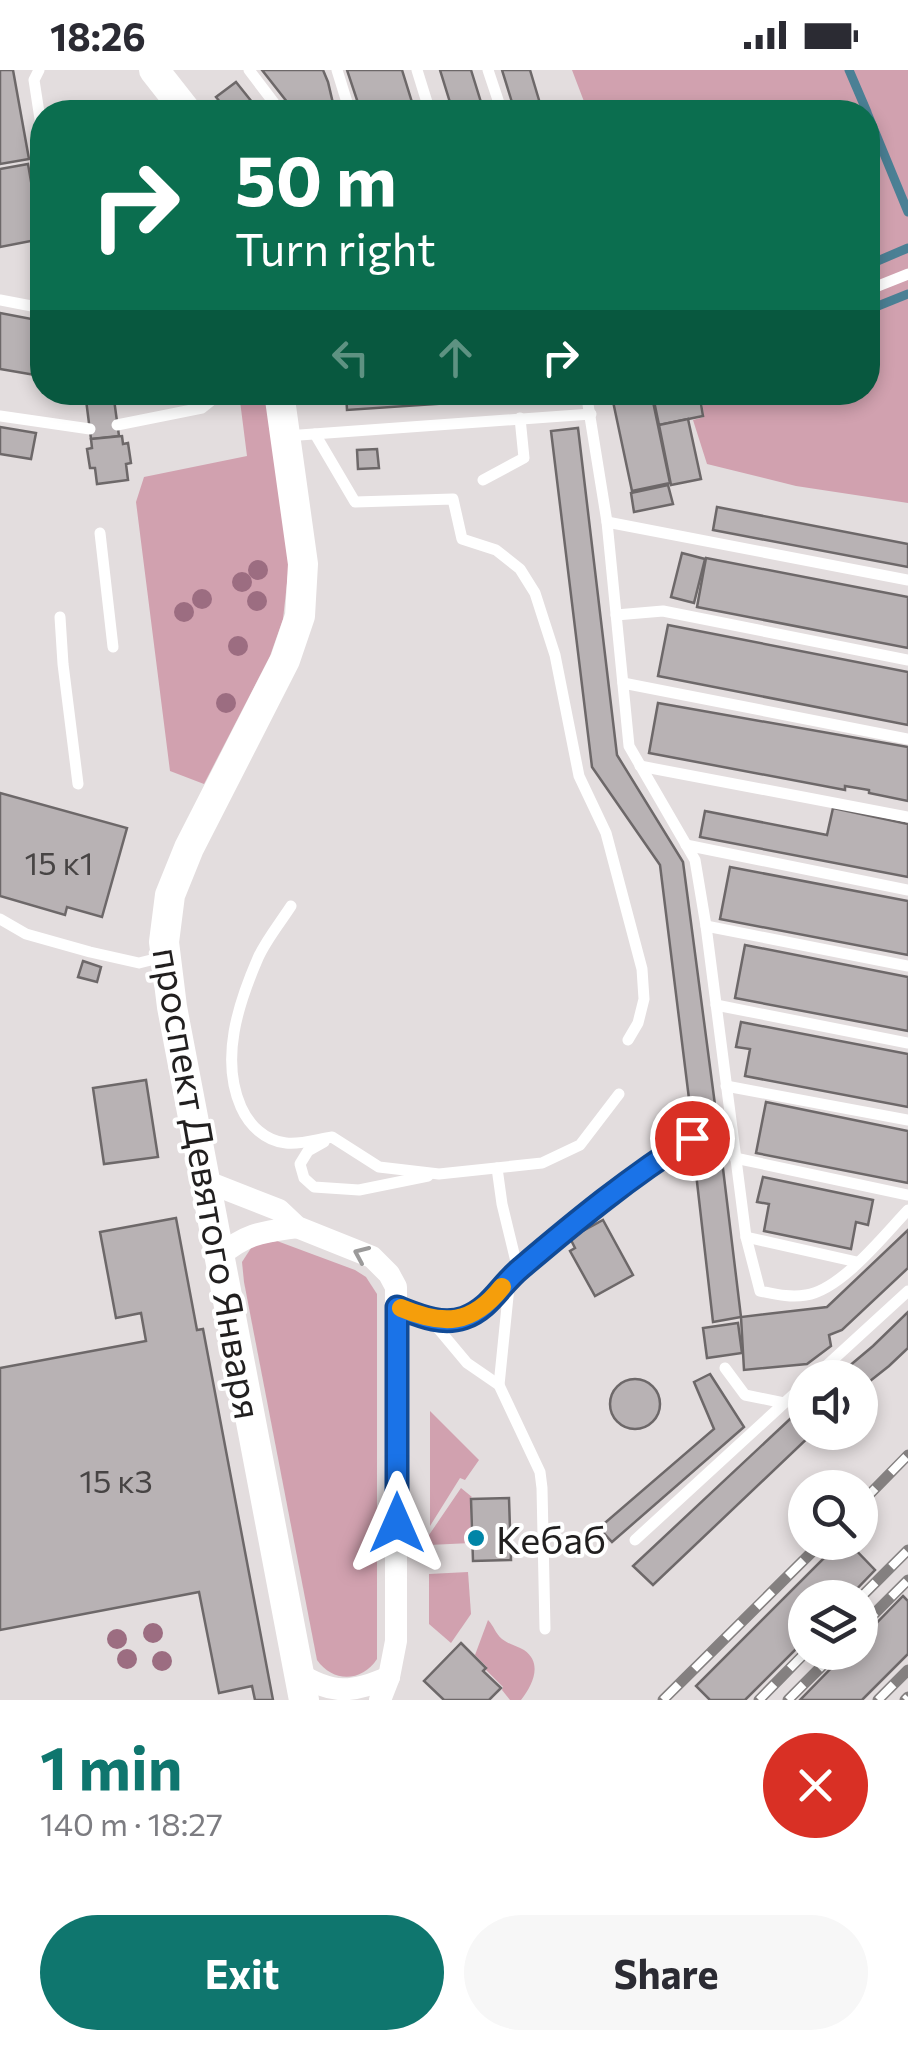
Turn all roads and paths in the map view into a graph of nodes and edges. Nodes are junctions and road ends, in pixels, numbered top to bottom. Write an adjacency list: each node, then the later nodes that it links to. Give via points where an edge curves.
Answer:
1 (39, 70): 7 (lane)
2 (154, 70): 8 (street)
3 (249, 70): 9 (lane)
4 (336, 70): 10 (lane)
5 (416, 70): 11 (lane)
6 (488, 70): 12 (lane)
7 (37, 100)
8 (178, 100)
9 (272, 100)
10 (346, 100)
11 (426, 100)
12 (498, 100)
13 (908, 274): 14 (lane)
14 (880, 285)
15 (0, 300): 16 (lane)
16 (30, 306)
17 (206, 405): 23 (lane)
18 (286, 405): 25 (street, проспект Девятого Января)
19 (589, 405): 20 (lane)
20 (591, 414): 22 (lane); 27 (lane)
21 (0, 416): 24 (lane)
22 (520, 418): 25 (lane); 26 (lane, via 524,458)
23 (118, 425)
24 (90, 429)
25 (301, 435): 44 (street, проспект Девятого Января, via 300,616 178,875 166,913); 47 (lane, via 355,502 453,499 462,539 496,550 520,569 535,593 579,776 606,833 642,968 644,999)
26 (483, 480)
27 (608, 522): 29 (lane); 30 (lane)
28 (100, 533): 32 (lane)
29 (908, 580)
30 (616, 615): 33 (lane, via 663,611); 34 (lane)
31 (60, 618): 37 (lane)
32 (113, 647)
33 (908, 660)
34 (623, 683): 35 (lane); 36 (lane, via 628,746)
35 (908, 739)
36 (640, 766): 38 (lane); 39 (lane)
37 (78, 784)
38 (908, 817)
39 (686, 845): 40 (lane); 43 (lane, via 695,860)
40 (908, 890)
41 (291, 906): 53 (lane, via 259,956 234,1028 236,1097 264,1136 287,1144)
42 (0, 920): 44 (lane, via 107,956 139,962)
43 (706, 926): 45 (lane); 46 (lane)
44 (165, 956): 57 (street, проспект Девятого Января)
45 (908, 966)
46 (716, 1005): 48 (lane); 49 (lane)
47 (628, 1040)
48 (908, 1043)
49 (726, 1086): 51 (lane); 52 (lane)
50 (619, 1094): 55 (lane, via 580,1145 542,1164)
51 (908, 1120)
52 (731, 1130): 54 (lane); 64 (lane, via 692,1138 661,1158)
53 (332, 1137): 56 (lane, via 379,1166); 56 (lane, via 300,1164 314,1187 359,1190)
54 (735, 1158): 58 (lane); 61 (lane)
55 (498, 1168): 56 (lane); 64 (lane)
56 (439, 1174)
57 (206, 1180): 60 (street, via 279,1210); 62 (street, проспект Девятого Января)
58 (908, 1196)
59 (908, 1210): 63 (lane)
60 (297, 1228): 62 (street, via 250,1235); 66 (street, one-way to 60, via 396,1287 380,1263)
61 (746, 1237): 63 (lane); 63 (lane, via 760,1291 811,1295)
62 (220, 1256): 76 (street, проспект Девятого Января)
63 (858, 1262)
64 (514, 1274): 67 (lane, via 488,1305 462,1319); 70 (lane)
65 (908, 1291): 68 (lane)
66 (397, 1307): 67 (lane); 75 (street, via 396,1641)
67 (432, 1320): 70 (lane, via 467,1364)
68 (833, 1360)
69 (725, 1368): 72 (lane, via 745,1395)
70 (499, 1385): 74 (lane, via 540,1472)
71 (788, 1399): 72 (lane)
72 (784, 1403): 73 (lane)
73 (634, 1540)
74 (545, 1629)
75 (389, 1677): 76 (street, via 335,1690); 77 (street)
76 (301, 1686)
77 (380, 1700)

